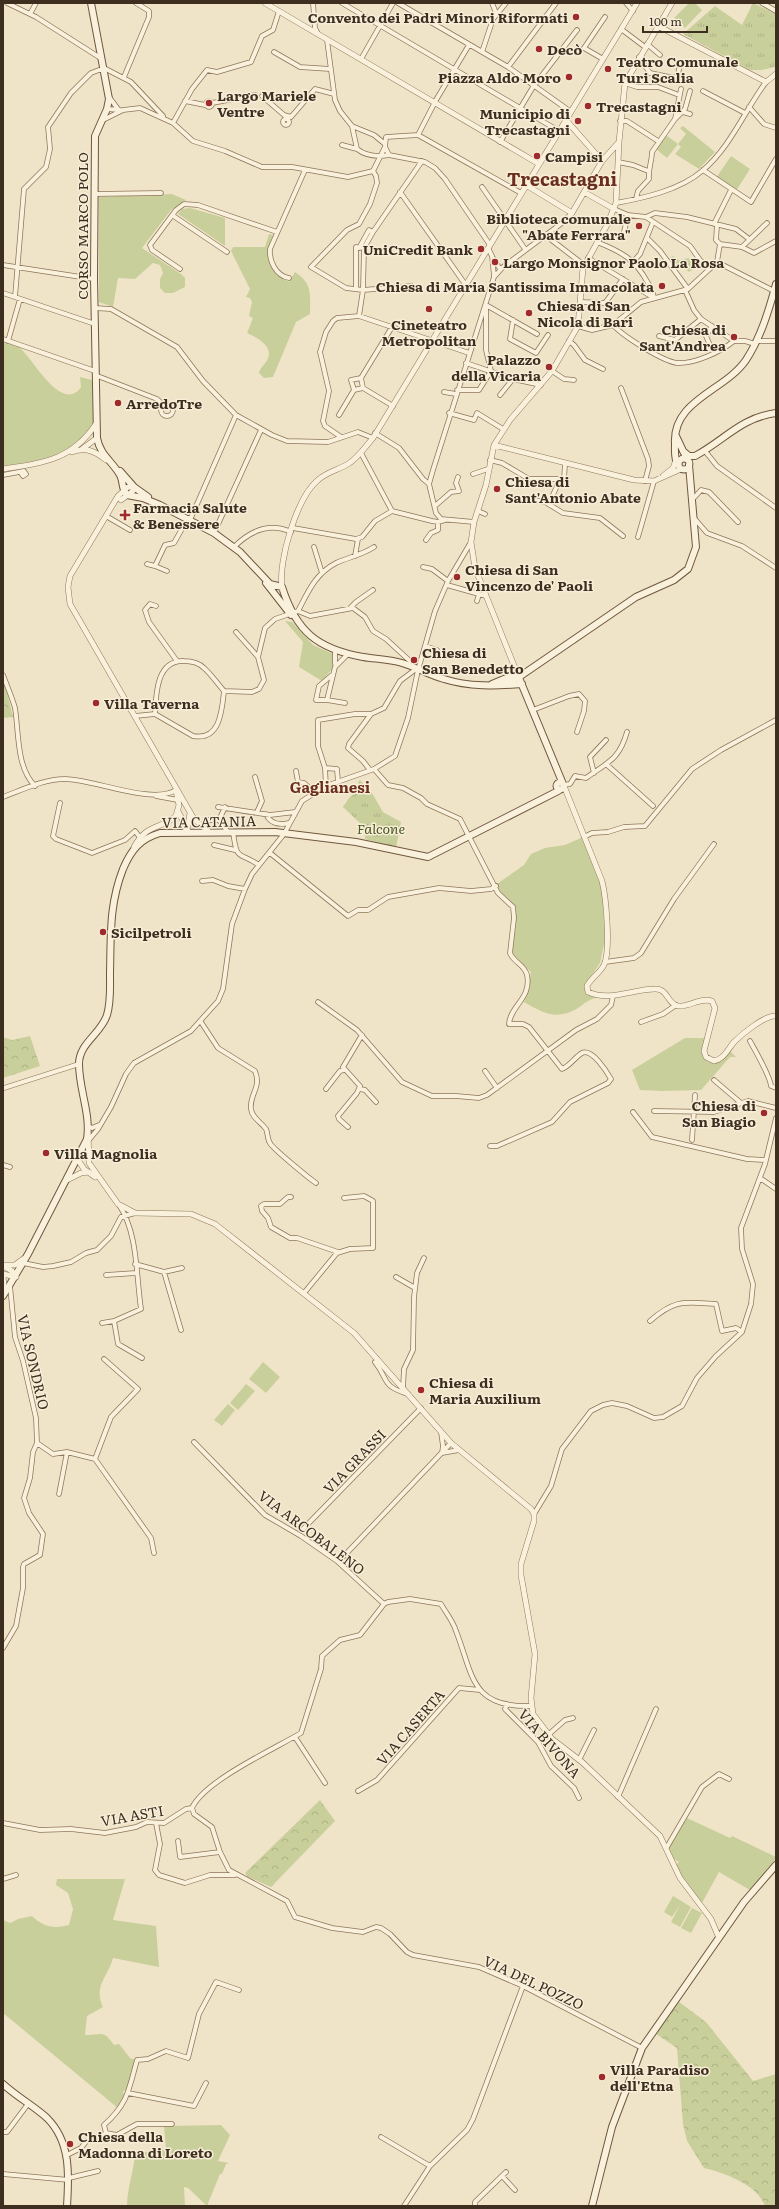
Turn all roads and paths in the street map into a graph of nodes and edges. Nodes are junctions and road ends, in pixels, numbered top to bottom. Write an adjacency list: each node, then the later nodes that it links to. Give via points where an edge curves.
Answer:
1 (7, 3): 22 (street)
2 (36, 3): 22 (street)
3 (91, 3): 41 (main road, CORSO MARCO POLO)
4 (136, 3): 48 (street, via 149,10 149,17)
5 (265, 3): 19 (street)
6 (313, 3): 24 (street)
7 (342, 3): 25 (street)
8 (393, 3): 25 (street)
9 (398, 3): 32 (street)
10 (493, 3): 17 (street); 21 (street)
11 (506, 3): 17 (street)
12 (556, 3): 42 (street)
13 (626, 3): 20 (street)
14 (637, 3): 20 (street)
15 (672, 3): 27 (street)
16 (762, 3): 18 (street)
17 (500, 9): 21 (street)
18 (776, 10)
19 (279, 11): 26 (street); 60 (street, via 273,30 262,36 251,62 217,72 207,70)
20 (632, 11): 29 (street)
21 (496, 13): 36 (street)
22 (30, 14): 41 (street)
23 (605, 17): 39 (street, via 584,48)
24 (315, 24): 26 (street, via 312,30); 31 (street, via 318,33)
25 (380, 25): 40 (street); 43 (street)
26 (304, 26): 30 (street)
27 (658, 26): 33 (street); 49 (street)
28 (577, 30): 51 (street)
29 (621, 30): 33 (street); 39 (street)
30 (322, 38): 31 (street); 34 (street)
31 (328, 40): 34 (street); 40 (street)
32 (469, 45): 36 (street); 43 (street)
33 (646, 46): 37 (street); 38 (street)
34 (327, 47): 45 (street)
35 (274, 52): 45 (street, via 300,67)
36 (482, 52): 42 (street)
37 (660, 55)
38 (639, 57): 46 (street, via 650,73 674,78); 50 (street)
39 (603, 58): 66 (street)
40 (361, 59): 61 (street)
41 (102, 60): 44 (main road, CORSO MARCO POLO)
42 (508, 67): 51 (street)
43 (454, 68): 61 (street); 63 (street)
44 (104, 69): 48 (street); 59 (main road, CORSO MARCO POLO); 135 (street, via 96,71 76,87 48,127 50,149 46,167 24,189)
45 (330, 69): 55 (street)
46 (679, 69)
47 (776, 74): 49 (street)
48 (124, 77): 70 (street)
49 (766, 82): 62 (street)
50 (625, 84): 57 (street, via 658,87); 74 (street)
51 (534, 85): 63 (street); 66 (street)
52 (681, 89): 57 (street)
53 (690, 91): 67 (street)
54 (702, 91): 68 (street)
55 (334, 94): 58 (street, via 315,90 288,118); 76 (street, via 340,111)
56 (255, 95): 60 (street, via 212,103 208,101 206,104)
57 (679, 95): 71 (street)
58 (262, 96)
59 (108, 97): 64 (main road, CORSO MARCO POLO); 65 (street)
60 (185, 101): 75 (street)
61 (435, 104): 79 (street); 81 (street)
62 (749, 107): 68 (street); 77 (street, via 764,124)
63 (520, 108): 78 (street); 81 (street)
64 (107, 109): 65 (street); 72 (main road, CORSO MARCO POLO)
65 (120, 110): 70 (street, via 140,108); 72 (street)
66 (571, 112): 73 (street)
67 (683, 112): 69 (street); 71 (street)
68 (745, 113): 94 (street, via 722,148)
69 (690, 114)
70 (164, 118): 75 (street)
71 (675, 119): 80 (street)
72 (102, 120): 104 (main road, CORSO MARCO POLO, via 95,136)
73 (566, 120): 78 (street); 89 (street)
74 (620, 121): 80 (street, via 627,121); 82 (street)
75 (173, 123): 93 (street, via 193,141 225,150 262,167 292,167)
76 (352, 126): 84 (street, via 374,135); 85 (street)
77 (776, 128)
78 (558, 130): 92 (street)
79 (418, 135): 84 (street, via 386,137); 102 (street)
80 (658, 141): 95 (street, via 652,152 653,158)
81 (500, 142): 92 (street)
82 (619, 142): 89 (street); 91 (street)
83 (342, 145): 85 (street)
84 (385, 145): 86 (street); 87 (street)
85 (356, 149): 87 (street)
86 (389, 155): 87 (street); 90 (street)
87 (380, 157): 96 (street)
88 (776, 159): 99 (street, via 751,202)
89 (604, 160): 103 (street)
90 (422, 161): 100 (street); 124 (street, via 440,173)
91 (618, 162): 95 (street); 106 (street)
92 (537, 164): 97 (street)
93 (305, 170): 96 (street, via 348,177); 116 (street)
94 (703, 170): 99 (street); 105 (street, via 673,187)
95 (648, 171): 105 (street, via 649,179 638,190)
96 (373, 172): 146 (street, via 376,182 370,204 359,224 347,230 311,268 346,288)
97 (526, 186): 102 (street); 108 (street)
98 (482, 187): 112 (street)
99 (731, 190): 115 (street)
100 (400, 192): 126 (street); 143 (street)
101 (161, 193): 104 (street)
102 (521, 193): 112 (street)
103 (586, 193): 107 (street); 108 (street)
104 (94, 194): 141 (main road, CORSO MARCO POLO)
105 (636, 199): 106 (street)
106 (616, 203): 107 (street)
107 (613, 209): 109 (street); 122 (street)
108 (571, 214): 118 (street)
109 (626, 214): 111 (street); 117 (street)
110 (172, 215): 116 (street, via 184,204 193,204); 128 (street); 136 (street, via 150,245 152,250)
111 (646, 217): 113 (street); 115 (street, via 655,213 670,214)
112 (505, 220): 124 (street); 127 (street)
113 (653, 222): 119 (street); 138 (street, via 690,246)
114 (767, 223): 120 (street)
115 (715, 225): 120 (street, via 736,229); 123 (street, via 716,240)
116 (277, 232): 140 (street, via 271,246 271,258 278,273)
117 (624, 232)
118 (545, 235): 127 (street); 134 (street)
119 (647, 238): 131 (street); 148 (street, via 660,251)
120 (749, 239): 125 (street)
121 (776, 241): 125 (street, via 757,253)
122 (597, 242): 130 (street); 131 (street, via 623,254)
123 (720, 244): 125 (street); 132 (street)
124 (489, 246): 129 (street); 143 (street)
125 (742, 247)
126 (362, 248): 146 (street, via 356,247); 147 (street)
127 (525, 249): 137 (street)
128 (227, 252)
129 (492, 256): 137 (street); 139 (street)
130 (588, 258): 134 (street); 142 (street)
131 (633, 262): 152 (street, via 645,277)
132 (717, 262): 138 (street); 149 (street)
133 (3, 265): 135 (street)
134 (584, 265): 154 (street)
135 (18, 266): 141 (street); 151 (street)
136 (180, 269)
137 (500, 269): 139 (street)
138 (710, 269): 148 (street)
139 (494, 277): 155 (street)
140 (289, 278)
141 (94, 279): 156 (main road, CORSO MARCO POLO)
142 (623, 279): 152 (street); 154 (street, via 605,303)
143 (465, 284): 169 (street)
144 (776, 284): 149 (main road)
145 (412, 286): 147 (street)
146 (356, 289): 147 (street)
147 (363, 290): 157 (street)
148 (686, 290): 152 (street); 158 (street, via 694,310)
149 (775, 291): 175 (main road)
150 (3, 293): 151 (street)
151 (15, 297): 153 (street)
152 (654, 298): 161 (street, via 640,302)
153 (20, 299): 160 (street); 171 (street)
154 (580, 302): 162 (street)
155 (486, 305): 159 (street); 176 (street); 179 (street, via 486,350)
156 (94, 308): 160 (main road, CORSO MARCO POLO); 197 (street, via 112,309 177,347 203,381)
157 (359, 316): 164 (street); 203 (street, via 333,320 320,352 329,391 323,424)
158 (701, 319): 163 (street); 167 (street, via 675,340)
159 (513, 320): 165 (street); 166 (street, via 510,339 536,354)
160 (95, 324): 181 (main road, CORSO MARCO POLO)
161 (613, 325): 162 (street, via 592,330); 173 (street, via 625,336 676,363 706,356)
162 (578, 326): 172 (street)
163 (712, 326): 173 (street); 174 (street, via 706,336)
164 (392, 327): 169 (street); 182 (street)
165 (537, 334)
166 (548, 335)
167 (660, 336)
168 (3, 339): 171 (street)
169 (432, 340): 176 (street); 193 (street)
170 (776, 340): 175 (street)
171 (8, 341): 181 (street)
172 (569, 341): 178 (street, via 585,360); 180 (street)
173 (734, 341): 175 (street)
174 (709, 343)
175 (756, 343): 201 (main road, via 734,375 687,409 677,424)
176 (469, 352): 177 (street)
177 (466, 363): 179 (street); 190 (street)
178 (603, 369)
179 (491, 371): 183 (street); 190 (street, via 479,390)
180 (552, 371): 184 (street, via 564,379); 185 (street)
181 (95, 373): 192 (street, via 157,399); 198 (main road, CORSO MARCO POLO)
182 (361, 378): 186 (street); 188 (street, via 352,380)
183 (513, 379): 185 (street); 191 (street)
184 (574, 380)
185 (541, 385): 199 (street)
186 (363, 388): 188 (street); 193 (street)
187 (621, 388): 222 (street, via 648,459)
188 (354, 390): 196 (street)
189 (444, 392): 190 (street)
190 (457, 392): 194 (street)
191 (500, 395)
192 (163, 405)
193 (392, 406): 202 (street)
194 (449, 413): 199 (street, via 474,420 477,413); 224 (street)
195 (776, 413): 207 (main road, via 747,420)
196 (338, 414)
197 (236, 415): 200 (street); 239 (street)
198 (96, 424): 204 (main road, CORSO MARCO POLO); 206 (street)
199 (503, 429): 205 (street)
200 (260, 430): 203 (street, via 287,441 328,442); 246 (street)
201 (675, 433): 212 (main road); 212 (main road)
202 (374, 436): 203 (street, via 358,432); 209 (street); 224 (street, via 399,448)
203 (341, 437)
204 (97, 438): 206 (street, via 88,439); 208 (main road, CORSO MARCO POLO)
205 (494, 445): 211 (street); 213 (street)
206 (81, 447): 210 (street); 214 (street, via 48,462)
207 (703, 452): 212 (main road); 233 (street, via 717,466)
208 (102, 453): 210 (main road); 225 (main road)
209 (361, 453): 234 (street); 245 (street, via 352,462 323,476 313,484 301,503)
210 (106, 460): 226 (main road, via 120,477)
211 (490, 460): 215 (street); 221 (street, via 502,463 529,479)
212 (683, 462): 220 (street); 220 (street); 229 (main road, via 691,488)
213 (565, 464): 221 (street, via 564,479); 222 (street, via 621,479)
214 (3, 469)
215 (488, 469): 217 (street); 235 (street)
216 (21, 473): 218 (street)
217 (473, 474)
218 (3, 475)
219 (458, 477): 232 (street, via 456,482 459,491 451,492)
220 (661, 477): 223 (street)
221 (560, 479): 230 (street)
222 (645, 481): 223 (street)
223 (654, 481): 248 (street)
224 (429, 484): 232 (street)
225 (134, 487): 226 (street, via 128,487); 231 (main road)
226 (125, 493): 227 (street); 227 (street); 231 (main road)
227 (119, 498): 236 (street)
228 (522, 498): 230 (street)
229 (691, 500): 238 (main road); 243 (street, via 701,490 709,492)
230 (549, 504): 247 (street, via 563,513 600,518)
231 (160, 505): 239 (main road)
232 (435, 506): 240 (street, via 436,513)
233 (776, 508)
234 (392, 511): 241 (street); 249 (street, via 375,521)
235 (478, 511): 237 (street); 242 (street)
236 (107, 514): 244 (street); 295 (street, via 70,576 68,598 78,621)
237 (486, 514)
238 (694, 518): 259 (street, via 707,533 742,546); 285 (main road, via 696,547 684,574 636,597)
239 (189, 519): 246 (main road); 257 (street, via 174,543 165,545)
240 (445, 520): 241 (street); 242 (street)
241 (438, 522): 250 (street, via 438,530 431,533)
242 (474, 522): 251 (street)
243 (738, 522)
244 (130, 530)
245 (292, 530): 249 (street); 252 (street, via 264,528); 264 (street, via 282,562)
246 (214, 533): 252 (main road)
247 (623, 536)
248 (638, 537)
249 (358, 539): 255 (street)
250 (426, 540)
251 (471, 542): 263 (street); 269 (street, via 475,568)
252 (234, 547): 262 (main road)
253 (314, 547): 261 (street)
254 (374, 547): 255 (street)
255 (355, 556): 261 (street, via 337,563)
256 (147, 564): 257 (street)
257 (155, 566): 260 (street)
258 (423, 567): 263 (street, via 432,569)
259 (776, 568)
260 (167, 571)
261 (322, 573): 273 (street, via 312,582)
262 (259, 574): 264 (main road, via 272,586); 265 (main road)
263 (448, 583): 267 (street); 275 (street, via 435,611)
264 (282, 587): 268 (main road)
265 (269, 588): 268 (street, via 278,595); 273 (main road)
266 (373, 590): 272 (street)
267 (479, 594): 269 (street); 270 (street)
268 (285, 595): 273 (main road)
269 (486, 596): 285 (street)
270 (477, 601)
271 (156, 606): 280 (street, via 150,604 145,610 148,622)
272 (351, 608): 273 (street, via 310,616); 282 (street, via 363,615 375,633 386,639)
273 (293, 613): 277 (main road, via 296,621 316,642); 279 (street, via 266,626)
274 (236, 632): 279 (street)
275 (425, 646): 276 (street); 282 (street)
276 (437, 650)
277 (335, 651): 278 (main road); 281 (street)
278 (348, 654): 281 (street); 282 (main road, via 397,662)
279 (258, 658): 289 (street, via 264,680 259,689 252,692)
280 (177, 661): 289 (street, via 185,660 198,664); 293 (street, via 166,668 160,678)
281 (335, 667): 284 (street)
282 (415, 668): 287 (main road, via 445,680); 294 (street, via 400,681 384,708); 302 (street, via 399,749 388,761)
283 (3, 675): 307 (street, via 15,708 23,764)
284 (333, 675): 290 (street); 290 (street, via 319,686 316,700)
285 (518, 675): 286 (main road); 287 (main road); 288 (main road)
286 (522, 684): 288 (main road); 292 (main road)
287 (487, 686): 288 (main road)
288 (500, 686)
289 (224, 691): 293 (street, via 217,726 205,736 193,736)
290 (327, 700): 291 (street)
291 (345, 703)
292 (533, 710): 297 (street, via 579,694 584,698 584,711); 309 (main road, via 557,769)
293 (155, 714): 295 (street)
294 (371, 714): 301 (street, via 318,720 318,746); 302 (street, via 348,748)
295 (135, 716): 310 (street)
296 (776, 720): 331 (street, via 692,769 645,826 624,827)
297 (577, 732)
298 (627, 732): 300 (street, via 621,751)
299 (606, 740): 304 (street, via 590,757)
300 (606, 764): 304 (street); 316 (street)
301 (325, 768): 306 (street, via 336,769); 308 (street)
302 (372, 770): 306 (street); 333 (street, via 388,785 403,788 421,798 426,804 460,819)
303 (296, 771): 311 (street, via 298,782 304,783)
304 (594, 773): 309 (street, via 586,778 576,776 567,786)
305 (255, 777): 320 (street, via 262,801)
306 (338, 782): 308 (street)
307 (35, 786): 312 (street, via 70,779); 313 (street)
308 (326, 786): 311 (street)
309 (561, 786): 331 (street, via 569,797); 333 (main road, VIA CATANIA, via 548,796)
310 (176, 790): 312 (street, via 161,794); 314 (street); 322 (street)
311 (314, 792): 321 (street, via 302,801)
312 (144, 793): 314 (street)
313 (3, 797)
314 (178, 800): 319 (street)
315 (60, 803): 332 (street, via 53,836 86,852 96,852 118,843 135,831)
316 (653, 806)
317 (218, 807): 318 (street)
318 (225, 807): 320 (street); 325 (street)
319 (178, 811): 327 (street); 332 (street, via 172,819 158,825)
320 (257, 812): 323 (street)
321 (294, 812): 323 (street); 326 (street)
322 (190, 813): 327 (street); 328 (street, via 197,824)
323 (266, 814): 326 (street, via 280,825)
324 (206, 820): 325 (street)
325 (219, 820): 329 (street)
326 (289, 823): 330 (street)
327 (186, 831): 328 (main road, VIA CATANIA); 332 (main road, VIA CATANIA, via 160,833)
328 (208, 831): 329 (main road, VIA CATANIA)
329 (230, 832): 330 (main road, VIA CATANIA); 336 (street)
330 (284, 834): 333 (main road, VIA CATANIA, via 346,840 428,857); 337 (street)
331 (584, 837): 342 (street, via 604,889 607,941)
332 (141, 838): 352 (main road, VIA CATANIA, via 133,848 112,903 110,993 107,1015 83,1049)
333 (468, 838): 340 (street)
334 (214, 844): 336 (street)
335 (714, 844): 342 (street, via 674,899 640,953 634,958)
336 (235, 850): 338 (street, via 240,856)
337 (270, 853): 338 (street); 340 (street, via 348,916 358,910 368,910 388,897 411,892 439,888 471,891)
338 (259, 865): 341 (street)
339 (202, 881): 341 (street, via 213,880)
340 (496, 886): 351 (street, via 498,893 513,906 510,953 527,974 526,994 509,1024 523,1024 529,1027)
341 (245, 889): 347 (street, via 231,930 223,989 218,1001)
342 (605, 962): 343 (street, via 587,984 587,989 591,993)
343 (613, 996): 345 (street, via 656,988 663,991); 351 (street, via 611,1005 596,1019)
344 (318, 1002): 349 (street)
345 (676, 1005): 346 (street, via 683,1006 703,1000 714,1002 715,1008 704,1051 706,1057 714,1061 722,1058 746,1032 769,1017); 348 (street, via 663,1014)
346 (776, 1016)
347 (201, 1022): 371 (street, via 187,1034 134,1063); 386 (street, via 218,1048 255,1071 258,1082 252,1100 252,1112 266,1129 271,1146)
348 (641, 1022)
349 (362, 1035): 353 (street); 357 (street, via 398,1079 429,1095 479,1098)
350 (750, 1041): 358 (street, via 770,1079 771,1086)
351 (547, 1051): 357 (street); 376 (street, via 562,1069 582,1053 591,1054 611,1080 570,1102 552,1122 510,1141)
352 (79, 1064): 356 (street); 369 (main road, VIA CATANIA)
353 (344, 1070): 359 (street, via 340,1071); 360 (street)
354 (485, 1072): 357 (street)
355 (714, 1080): 363 (street)
356 (4, 1088)
357 (497, 1088)
358 (776, 1088)
359 (326, 1089)
360 (360, 1089): 362 (street, via 365,1090); 370 (street, via 338,1116)
361 (695, 1095): 367 (street)
362 (376, 1102)
363 (741, 1104): 364 (street, via 748,1101); 367 (street, via 714,1112)
364 (776, 1108)
365 (654, 1111): 367 (street)
366 (633, 1112): 378 (street, via 652,1138 747,1159)
367 (694, 1112): 374 (street)
368 (776, 1118): 372 (street)
369 (88, 1126): 371 (street); 373 (main road, VIA CATANIA)
370 (348, 1127)
371 (97, 1129): 373 (street); 375 (street)
372 (774, 1133): 378 (street)
373 (89, 1136): 375 (main road, VIA CATANIA)
374 (692, 1140)
375 (87, 1146): 377 (main road, VIA CATANIA); 380 (street)
376 (490, 1146)
377 (78, 1160): 380 (street); 382 (street); 384 (main road, VIA CATANIA)
378 (766, 1160): 383 (street)
379 (3, 1165): 381 (street)
380 (90, 1166): 385 (street)
381 (10, 1167)
382 (89, 1172): 384 (street); 385 (street)
383 (760, 1178): 387 (street); 414 (street, via 741,1228 742,1249 753,1284 751,1304)
384 (67, 1180): 394 (main road, VIA CATANIA)
385 (100, 1182): 390 (street)
386 (316, 1183)
387 (776, 1188)
388 (291, 1197): 393 (street, via 280,1204 261,1206 271,1227 290,1238)
389 (344, 1198): 393 (street, via 364,1196 373,1201 373,1248)
390 (118, 1204): 391 (street); 392 (street)
391 (134, 1213): 392 (street); 408 (street, via 191,1214 209,1220)
392 (126, 1215): 396 (street, via 121,1217 106,1243 97,1250 71,1262 53,1266); 397 (street, via 134,1243)
393 (338, 1252): 408 (street)
394 (28, 1254): 396 (main road, VIA CATANIA); 398 (street, via 15,1265)
395 (424, 1258): 407 (street, via 418,1267)
396 (23, 1263): 404 (main road, VIA CATANIA)
397 (135, 1264): 400 (street); 401 (street)
398 (3, 1266): 404 (street)
399 (182, 1268): 400 (street)
400 (164, 1272): 413 (street)
401 (136, 1273): 403 (street); 410 (street, via 141,1309)
402 (3, 1275): 404 (street); 409 (street)
403 (106, 1275)
404 (16, 1277): 406 (main road, VIA CATANIA)
405 (396, 1277): 407 (street)
406 (10, 1286): 409 (main road, VIA CATANIA); 425 (street, VIA SONDRIO, via 13,1326 36,1418)
407 (415, 1288): 418 (street, via 413,1350 404,1369)
408 (304, 1293): 417 (street, via 354,1333)
409 (4, 1294)
410 (114, 1320): 412 (street); 415 (street, via 118,1344)
411 (650, 1321): 414 (street, via 662,1310 676,1303 716,1304 722,1331 736,1328)
412 (102, 1323)
413 (180, 1330)
414 (742, 1332): 432 (street, via 697,1378 682,1406 664,1417 654,1418 631,1407 612,1403 591,1411 562,1449 551,1486)
415 (142, 1358)
416 (104, 1359): 430 (street, via 138,1389 108,1422)
417 (376, 1360): 418 (street); 419 (street, via 384,1380 391,1388)
418 (404, 1387): 419 (street)
419 (412, 1397): 420 (street); 421 (street, via 415,1408)
420 (421, 1408): 421 (street, VIA GRASSI); 422 (street)
421 (413, 1416): 422 (street, via 421,1414); 433 (street, VIA GRASSI)
422 (429, 1417): 423 (street)
423 (441, 1431): 426 (street); 429 (street)
424 (194, 1442): 436 (street, VIA ARCOBALENO, via 265,1514 337,1562)
425 (37, 1443): 428 (street, via 53,1454); 437 (street, VIA SONDRIO, via 24,1498 29,1513 42,1530 43,1548 40,1555 24,1564 23,1588 16,1626)
426 (451, 1443): 427 (street); 429 (street)
427 (459, 1450): 429 (street); 432 (street, via 526,1503)
428 (67, 1452): 430 (street); 431 (street)
429 (442, 1453): 435 (street)
430 (95, 1459): 434 (street, via 151,1538)
431 (59, 1494)
432 (534, 1514): 440 (street, via 521,1564 535,1654)
433 (303, 1529)
434 (154, 1554)
435 (344, 1557)
436 (384, 1604): 438 (street, via 401,1599 438,1603 456,1630 469,1672); 445 (street, via 360,1635 340,1640 322,1656 313,1699 301,1733)
437 (3, 1648)
438 (480, 1690): 439 (street, via 494,1700); 449 (street, VIA CASERTA, via 458,1688 377,1780)
439 (507, 1704): 440 (street); 451 (street, VIA BIVONA, via 505,1709 538,1742 551,1766 574,1788)
440 (531, 1706): 444 (street)
441 (656, 1708): 450 (street)
442 (573, 1718): 444 (street, via 565,1720)
443 (594, 1730): 446 (street)
444 (548, 1735): 446 (street)
445 (295, 1736): 448 (street); 452 (street, via 233,1772 203,1794)
446 (579, 1760): 450 (street)
447 (729, 1779): 456 (street, via 719,1774 702,1786)
448 (325, 1783)
449 (358, 1791)
450 (618, 1797): 456 (street, via 654,1829)
451 (579, 1798)
452 (192, 1808): 454 (street, VIA ASTI, via 186,1809 167,1822); 457 (street, VIA DEL POZZO, via 194,1814 212,1827)
453 (3, 1823): 454 (street, VIA ASTI, via 40,1830 71,1829 105,1833 136,1827 147,1822)
454 (156, 1824): 460 (street, via 160,1844 155,1870 159,1875 185,1883 210,1875)
455 (178, 1841): 457 (street, via 180,1857)
456 (667, 1847): 462 (street, via 680,1878 711,1919)
457 (220, 1852): 460 (street, VIA DEL POZZO, via 226,1867)
458 (776, 1865): 462 (main road, via 744,1902)
459 (16, 1875): 461 (street)
460 (236, 1875): 463 (street, VIA DEL POZZO, via 287,1900 292,1914 299,1919 332,1928 363,1932 376,1927 381,1928 413,1955 479,1967)
461 (3, 1879)
462 (719, 1938): 465 (main road)
463 (523, 1986): 465 (street, VIA DEL POZZO); 475 (street, via 473,2119 466,2130)
464 (239, 1990): 468 (street, via 216,1982 199,2014 188,2058 166,2051 148,2059 137,2060)
465 (642, 2048): 485 (main road, via 612,2127)
466 (206, 2083): 468 (street, via 194,2106)
467 (3, 2084): 469 (main road)
468 (128, 2093): 472 (street, via 118,2111 104,2125)
469 (28, 2104): 471 (street, via 7,2132); 474 (main road, via 53,2125)
470 (172, 2124): 472 (street, via 137,2124 117,2135)
471 (3, 2132)
472 (106, 2133): 474 (street, via 100,2137 89,2138 81,2148)
473 (380, 2137): 475 (street)
474 (67, 2155): 480 (main road)
475 (430, 2166): 483 (street)
476 (98, 2171): 480 (street)
477 (506, 2172): 479 (street)
478 (3, 2174): 480 (street)
479 (502, 2176): 481 (street); 484 (street, via 475,2202)
480 (69, 2179): 482 (main road)
481 (515, 2190)
482 (67, 2206)
483 (404, 2206)
484 (475, 2206)
485 (592, 2206)

